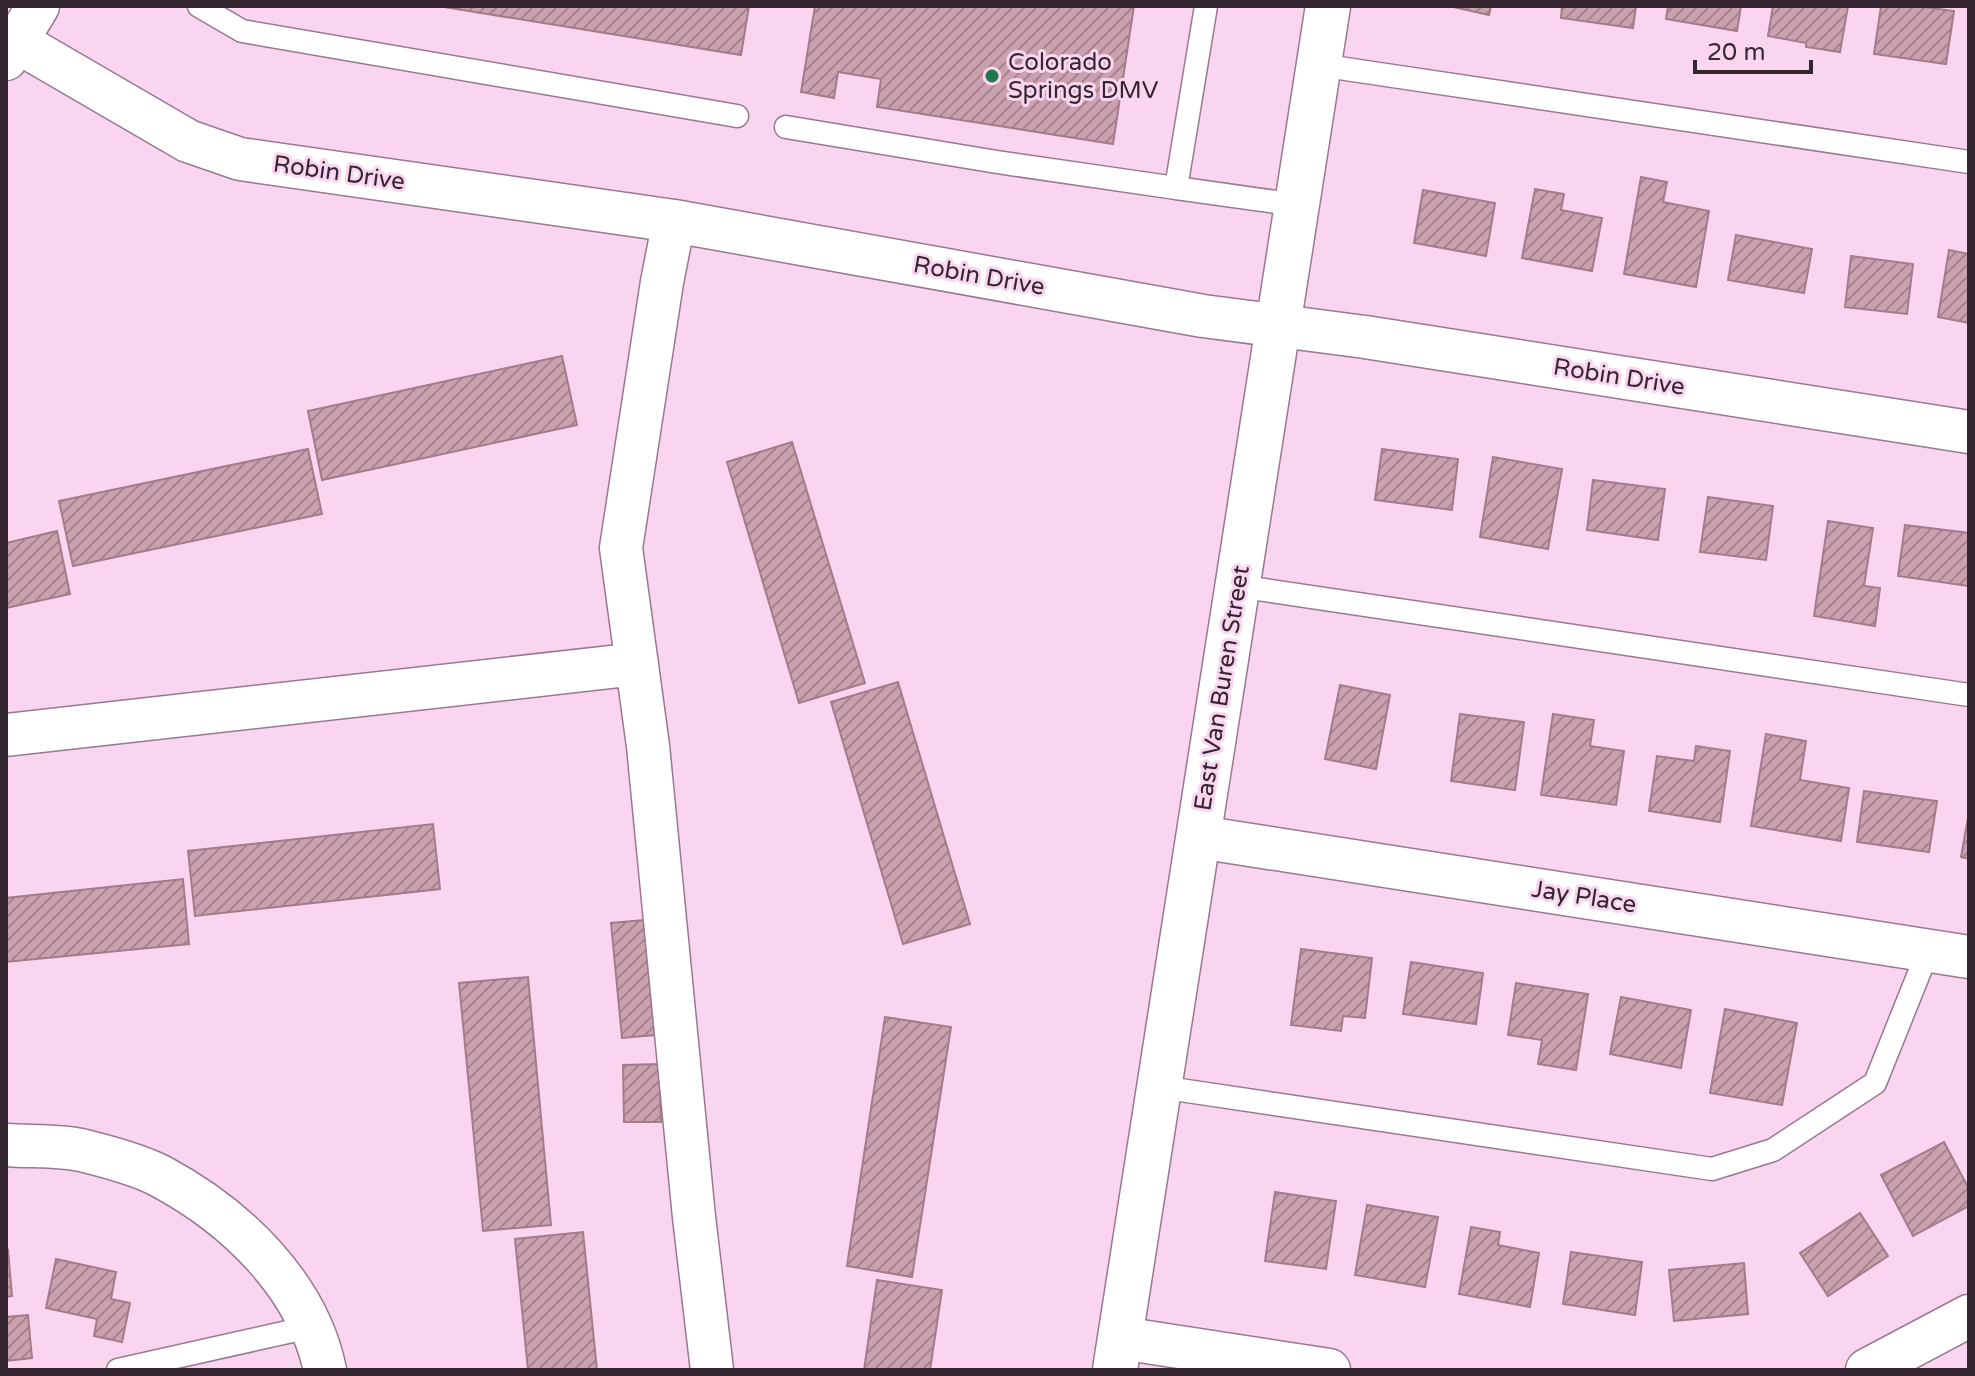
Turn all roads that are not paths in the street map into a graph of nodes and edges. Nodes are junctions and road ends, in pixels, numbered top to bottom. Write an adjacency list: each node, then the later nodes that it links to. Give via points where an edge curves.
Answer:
1 (38, 6): 5 (street)
2 (199, 6): 7 (lane, via 242,31)
3 (1206, 6): 10 (lane)
4 (1328, 6): 6 (street, East Van Buren Street)
5 (11, 50): 12 (street, Robin Drive, via 188,141 240,159)
6 (1319, 65): 9 (lane); 11 (street, East Van Buren Street)
7 (737, 116)
8 (786, 127): 10 (lane)
9 (1969, 162)
10 (1176, 188): 11 (lane)
11 (1297, 205): 13 (street, East Van Buren Street)
12 (674, 221): 13 (street, Robin Drive); 16 (street, via 621,548)
13 (1279, 328): 14 (street, Robin Drive); 15 (street, East Van Buren Street)
14 (1969, 432)
15 (1238, 586): 17 (lane); 19 (street, East Van Buren Street)
16 (637, 664): 18 (street); 29 (street)
17 (1969, 695)
18 (6, 735)
19 (1199, 837): 20 (street, Jay Place); 22 (street, East Van Buren Street)
20 (1928, 951): 21 (street, Jay Place); 22 (lane, via 1875,1083 1773,1150 1712,1169)
21 (1969, 957)
22 (1160, 1087): 26 (street, East Van Buren Street)
23 (6, 1145): 25 (street, via 83,1150 158,1174 221,1214 280,1274)
24 (1969, 1316): 31 (street)
25 (310, 1327): 27 (lane); 28 (street)
26 (1118, 1354): 30 (street)
27 (118, 1370)
28 (325, 1370)
29 (712, 1370)
30 (1329, 1370)
31 (1867, 1370)

